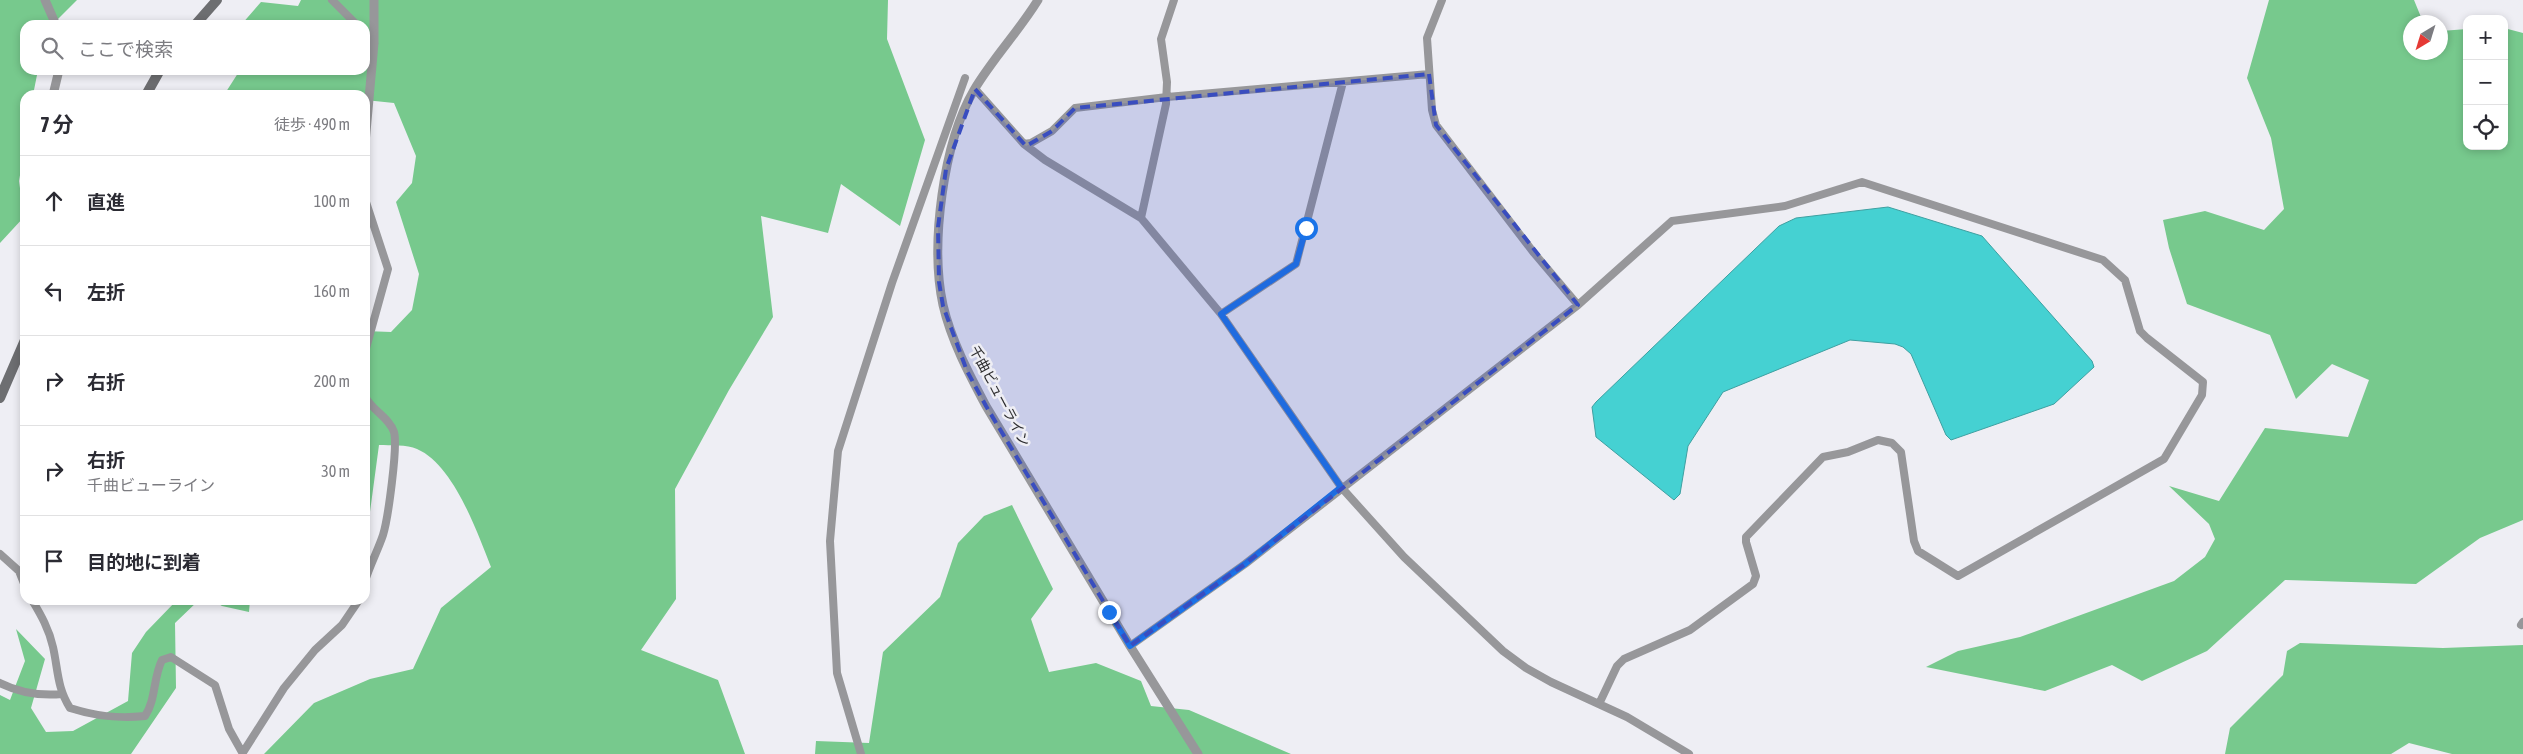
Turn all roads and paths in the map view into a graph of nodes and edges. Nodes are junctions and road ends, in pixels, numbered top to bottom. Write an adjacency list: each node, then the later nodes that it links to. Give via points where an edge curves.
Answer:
1 (45, 0): 8 (street)
2 (217, 0): 9 (main road)
3 (332, 0): 10 (street)
4 (374, 0): 12 (street)
5 (1038, 0): 18 (street, 千曲ビューライン)
6 (1174, 0): 22 (street, via 1161,39)
7 (1442, 0): 13 (street, via 1427,38)
8 (54, 20)
9 (199, 20)
10 (351, 20)
11 (370, 39): 12 (street)
12 (374, 43): 21 (street)
13 (1430, 74): 17 (street); 26 (street, via 1436,126)
14 (58, 75): 19 (street)
15 (157, 75): 20 (main road)
16 (965, 78): 43 (street, via 892,283 838,451 830,542 837,673)
17 (1343, 82): 22 (street); 27 (street, via 1296,264)
18 (975, 89): 23 (street); 38 (street, 千曲ビューライン, via 965,107 946,169 938,227 943,306 967,371 986,406)
19 (54, 90)
20 (149, 90)
21 (370, 90)
22 (1167, 97): 23 (street, via 1075,108 1052,131); 25 (street)
23 (1024, 144): 25 (street)
24 (370, 214): 28 (street, via 388,269)
25 (1141, 218): 27 (street)
26 (1578, 305): 32 (street); 41 (street, via 1672,221 1785,206 1862,182 2102,260 2125,280 2140,331 2200,379 2204,387 2164,459 1958,576 1918,551 1901,452 1897,447 1878,440 1848,452 1823,457 1746,538 1756,576 1753,584 1699,625 1624,659 1617,666)
27 (1221, 314): 32 (street)
28 (370, 334)
29 (20, 352): 30 (main road)
30 (0, 398)
31 (370, 404): 34 (street, via 394,432 383,534)
32 (1341, 487): 38 (street, via 1245,564); 41 (street, via 1404,557 1503,650 1526,668)
33 (0, 554): 35 (street)
34 (370, 568)
35 (20, 574)
36 (35, 605): 40 (street, via 46,623)
37 (356, 605): 42 (street, via 342,625 315,650 284,688)
38 (1130, 646): 44 (street, 千曲ビューライン)
39 (0, 683): 40 (street, via 44,696)
40 (62, 694): 42 (street, via 70,708 96,716 145,716 158,667 162,660 171,657 215,685 229,729)
41 (1599, 704): 45 (street)
42 (242, 754)
43 (861, 754)
44 (1198, 754)
45 (1689, 754)

